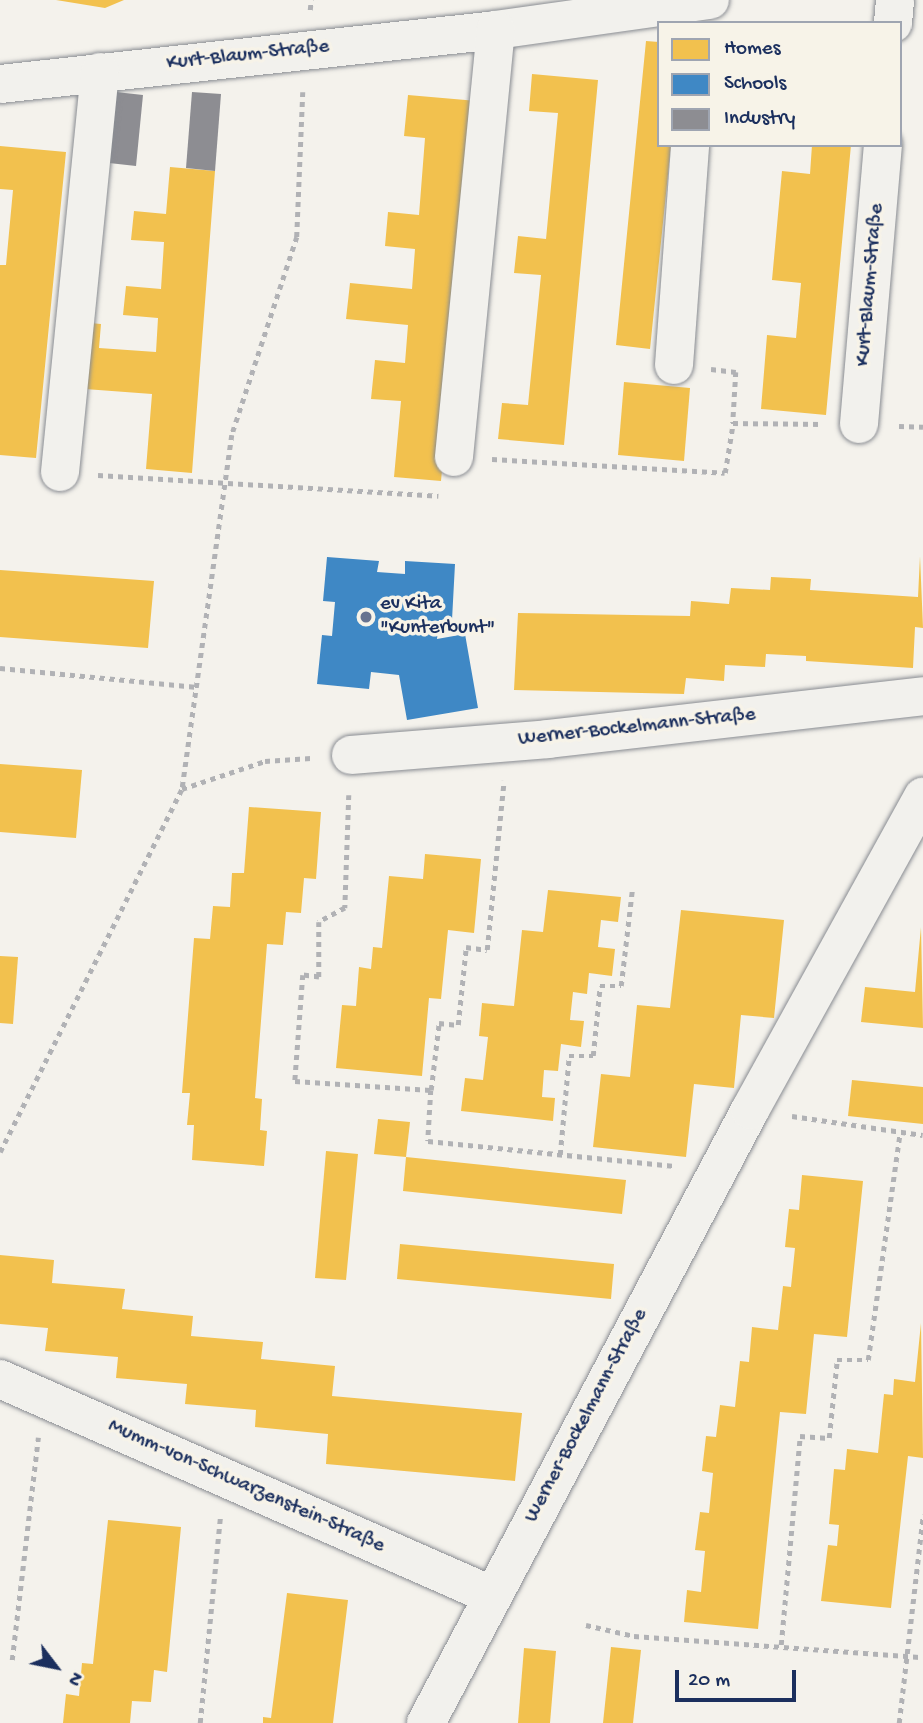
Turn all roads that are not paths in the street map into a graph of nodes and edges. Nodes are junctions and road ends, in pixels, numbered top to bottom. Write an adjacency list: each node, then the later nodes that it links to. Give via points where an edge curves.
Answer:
1 (895, 0): 3 (street)
2 (703, 8): 4 (street, Kurt-Blaum-Straße)
3 (893, 21)
4 (496, 30): 5 (street, Kurt-Blaum-Straße); 11 (street)
5 (100, 72): 6 (street, Kurt-Blaum-Straße); 12 (street)
6 (0, 84)
7 (690, 147): 9 (street)
8 (883, 147): 10 (street, Kurt-Blaum-Straße)
9 (674, 365)
10 (859, 424)
11 (454, 457)
12 (60, 472)
13 (923, 696): 14 (street, Werner-Bockelmann-Straße)
14 (351, 755)
15 (923, 797): 17 (street, Werner-Bockelmann-Straße)
16 (0, 1379): 17 (street, Mumm-von-Schwarzenstein-Straße)
17 (491, 1595): 18 (street, Werner-Bockelmann-Straße)
18 (426, 1723)

